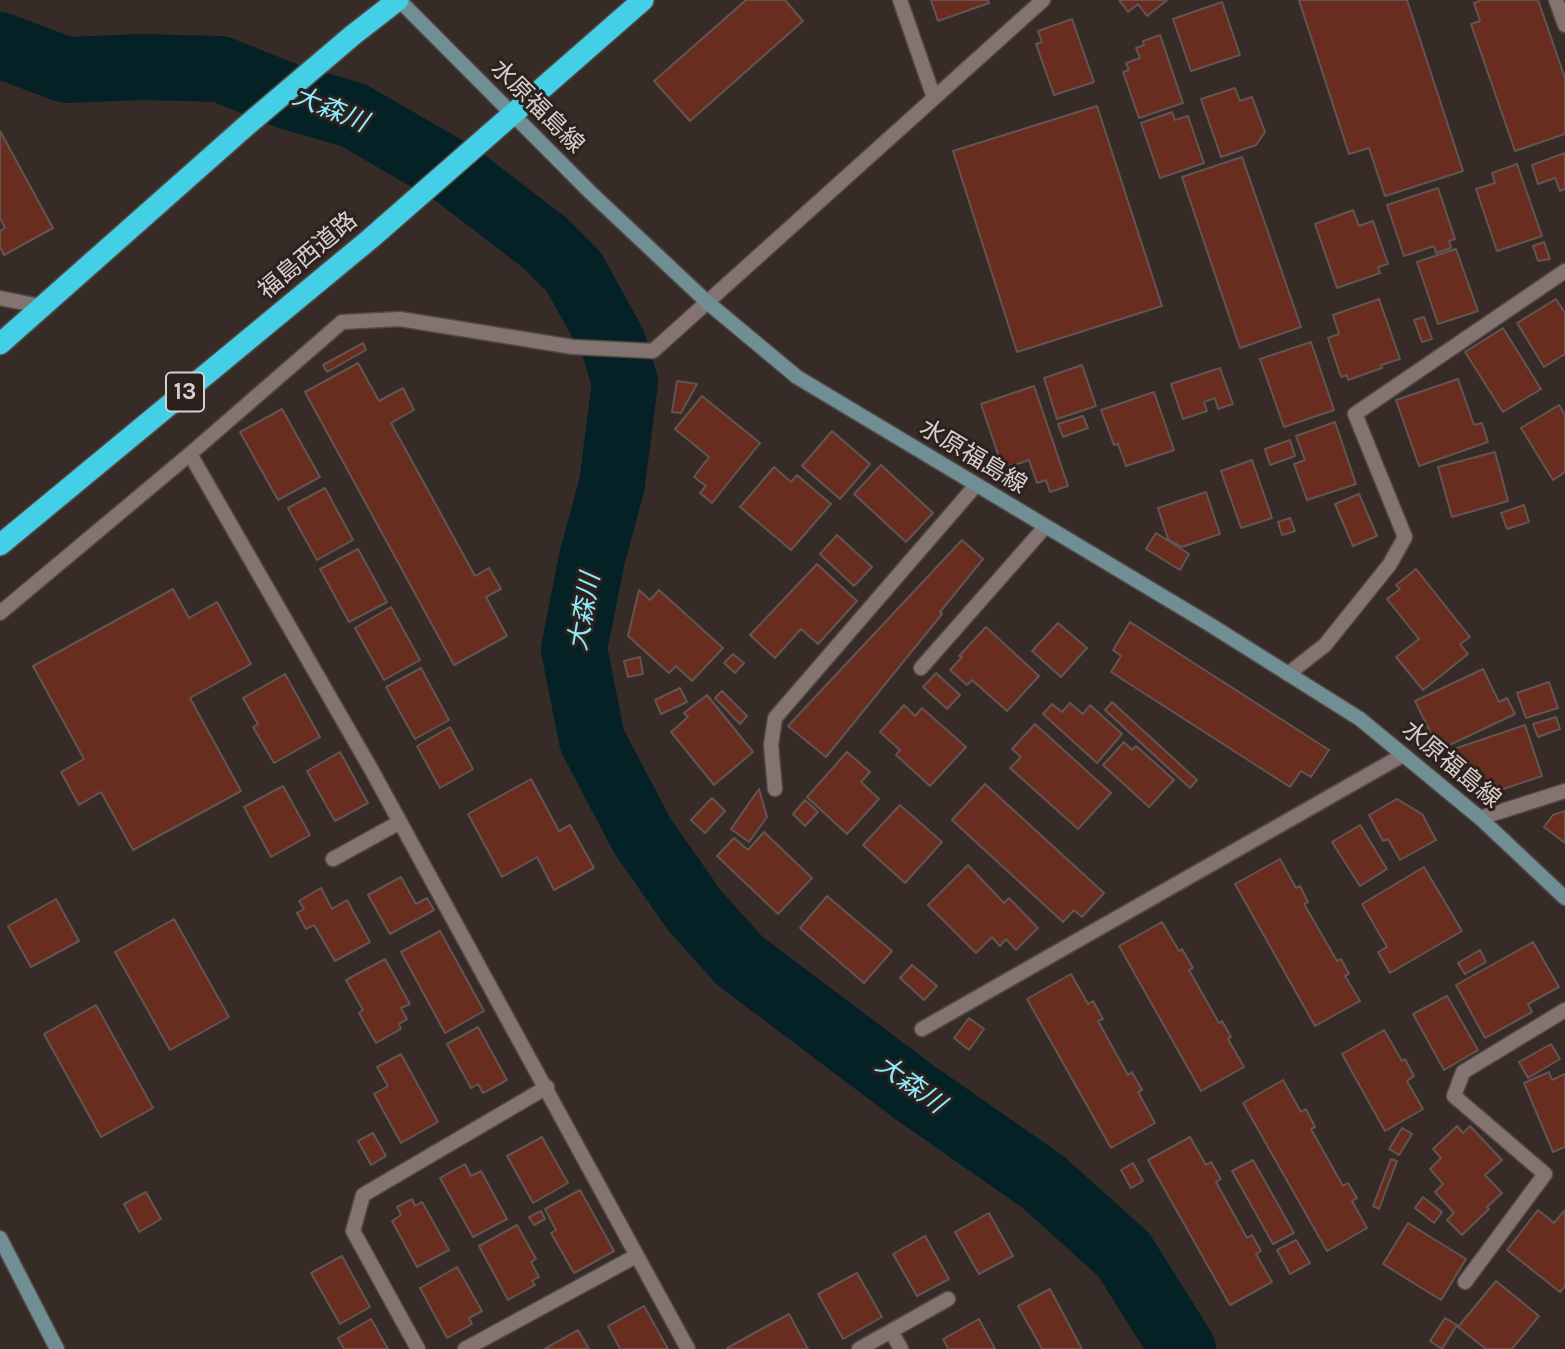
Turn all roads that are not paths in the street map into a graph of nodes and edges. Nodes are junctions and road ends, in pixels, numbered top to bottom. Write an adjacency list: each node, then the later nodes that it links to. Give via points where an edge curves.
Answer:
1 (398, 0): 8 (main road, 水原福島線); 12 (highway)
2 (643, 0): 8 (highway, 福島西道路 / 13)
3 (901, 0): 7 (street)
4 (1043, 0): 7 (street)
5 (1556, 0): 6 (street)
6 (1565, 25)
7 (934, 98): 11 (street)
8 (513, 116): 11 (main road, 水原福島線); 17 (highway, 福島西道路 / 13)
9 (1565, 271): 20 (street, via 1355,414 1405,537 1390,564 1325,645)
10 (0, 298): 12 (street)
11 (707, 302): 14 (street, via 653,351 573,347 400,319 342,321); 15 (main road, 水原福島線, via 797,377)
12 (40, 306): 13 (highway)
13 (0, 344)
14 (190, 454): 18 (street); 25 (street)
15 (976, 485): 16 (main road, 水原福島線); 22 (street, via 775,718 771,745)
16 (1045, 527): 19 (street); 20 (main road, 水原福島線)
17 (0, 545)
18 (0, 612)
19 (921, 668)
20 (1288, 674): 21 (main road, 水原福島線, via 1360,719)
21 (1404, 755): 24 (main road, 水原福島線); 29 (street)
22 (775, 789)
23 (1565, 791): 24 (street)
24 (1480, 818): 27 (main road, 水原福島線)
25 (400, 822): 26 (street); 30 (street)
26 (333, 859)
27 (1565, 898)
28 (1565, 1010): 33 (street, via 1463,1072 1454,1096 1545,1174)
29 (922, 1029)
30 (547, 1087): 32 (street); 37 (street, via 363,1195 353,1231)
31 (0, 1238): 36 (main road)
32 (636, 1256): 38 (street); 39 (street)
33 (1465, 1282)
34 (948, 1299): 35 (street)
35 (891, 1331): 40 (street); 41 (street)
36 (57, 1349)
37 (418, 1349)
38 (465, 1349)
39 (688, 1349)
40 (859, 1349)
41 (901, 1349)

